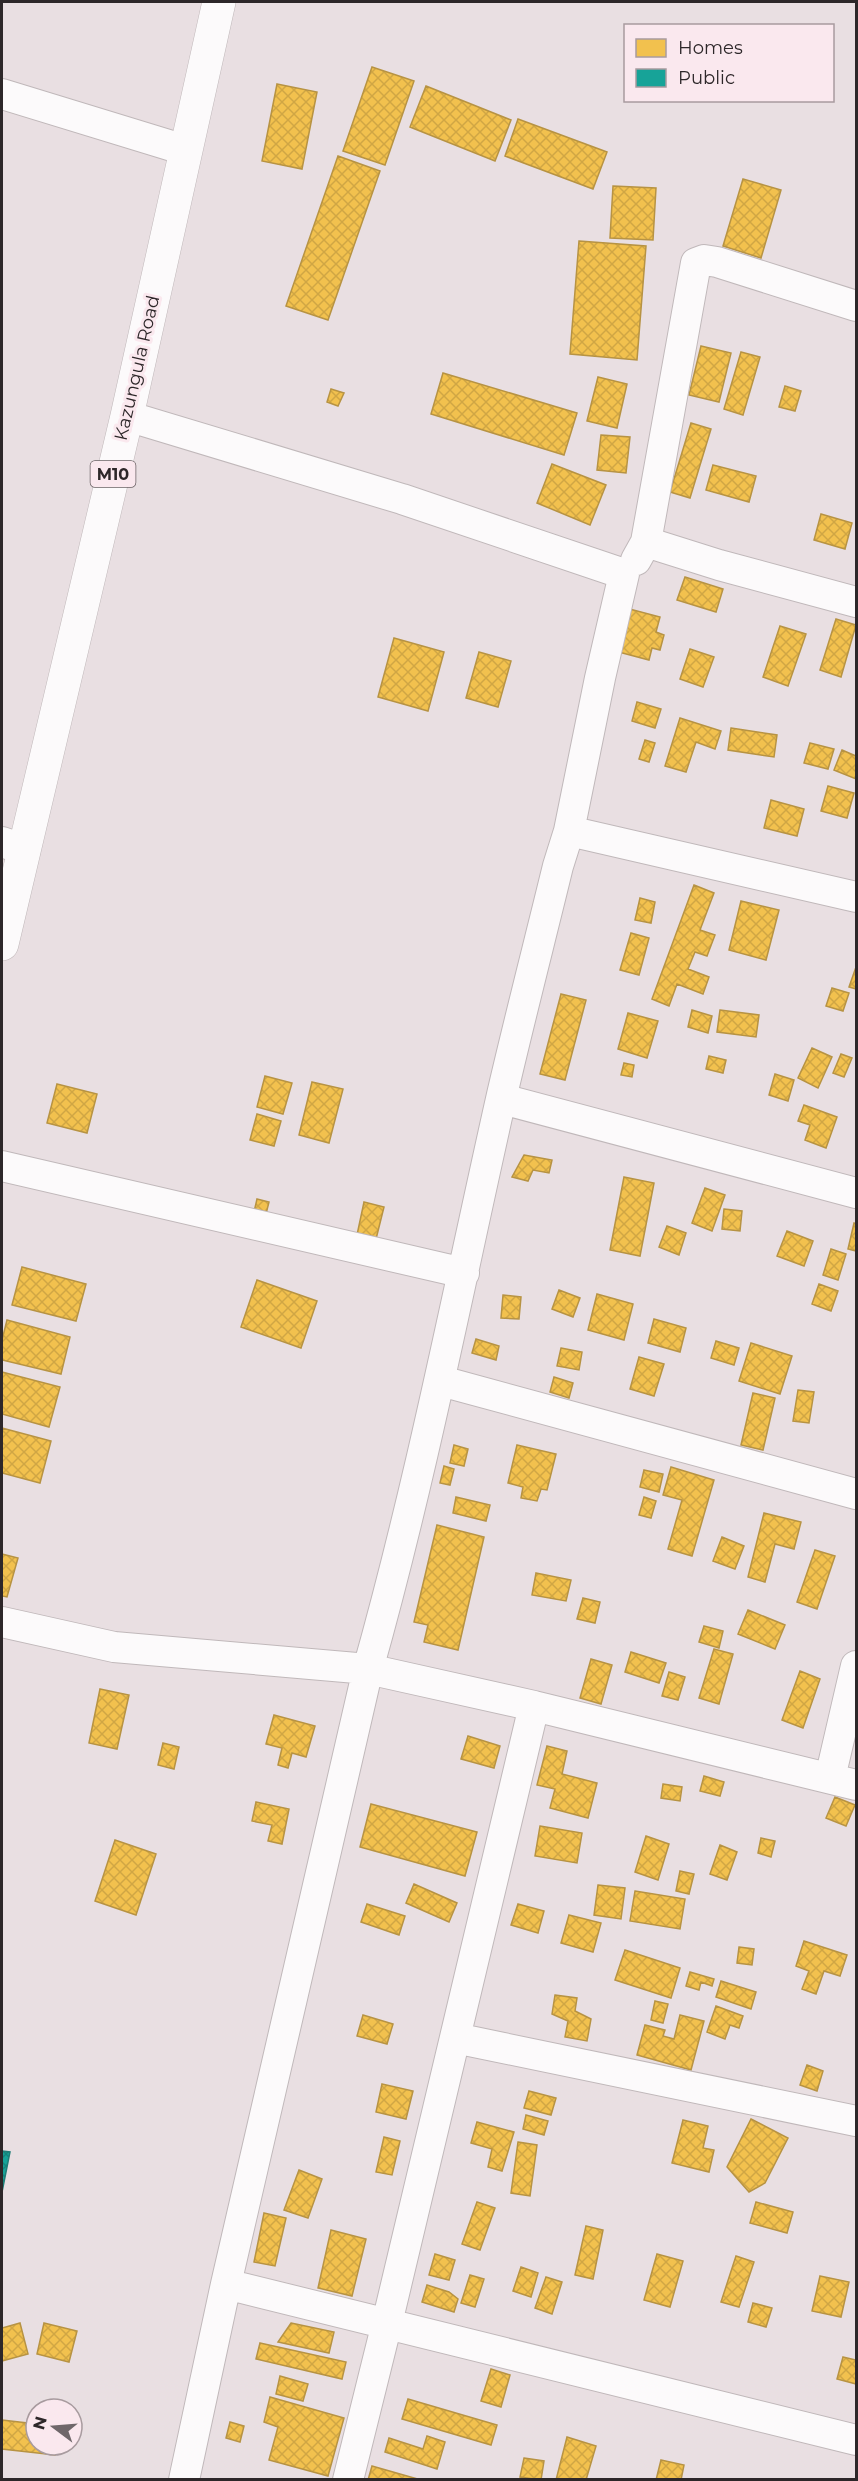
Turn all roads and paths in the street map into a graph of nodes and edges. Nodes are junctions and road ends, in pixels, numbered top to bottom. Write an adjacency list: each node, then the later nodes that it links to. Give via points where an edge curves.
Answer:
1 (219, 2): 3 (highway, Kazungula Road / M10)
2 (2, 94): 3 (street)
3 (185, 150): 5 (highway, Kazungula Road / M10)
4 (856, 306): 6 (street, via 717,262 696,263)
5 (127, 416): 7 (street, via 402,499); 10 (highway, Kazungula Road / M10)
6 (646, 542): 7 (street); 8 (street)
7 (624, 574): 9 (street)
8 (856, 603)
9 (569, 831): 11 (street); 13 (street)
10 (13, 846): 12 (highway, Kazungula Road / M10)
11 (856, 897)
12 (2, 944)
13 (502, 1099): 15 (street); 16 (street)
14 (2, 1166): 16 (street)
15 (856, 1193)
16 (464, 1274): 17 (street)
17 (441, 1381): 18 (street); 21 (street)
18 (856, 1494)
19 (2, 1622): 21 (street, via 114,1647)
20 (856, 1666): 23 (street)
21 (368, 1669): 22 (street); 26 (street)
22 (534, 1706): 23 (street); 24 (street)
23 (843, 1781)
24 (455, 2038): 25 (street); 27 (street)
25 (856, 2121)
26 (226, 2284): 27 (street); 29 (street)
27 (387, 2323): 28 (street); 30 (street)
28 (856, 2440)
29 (184, 2480)
30 (348, 2480)

